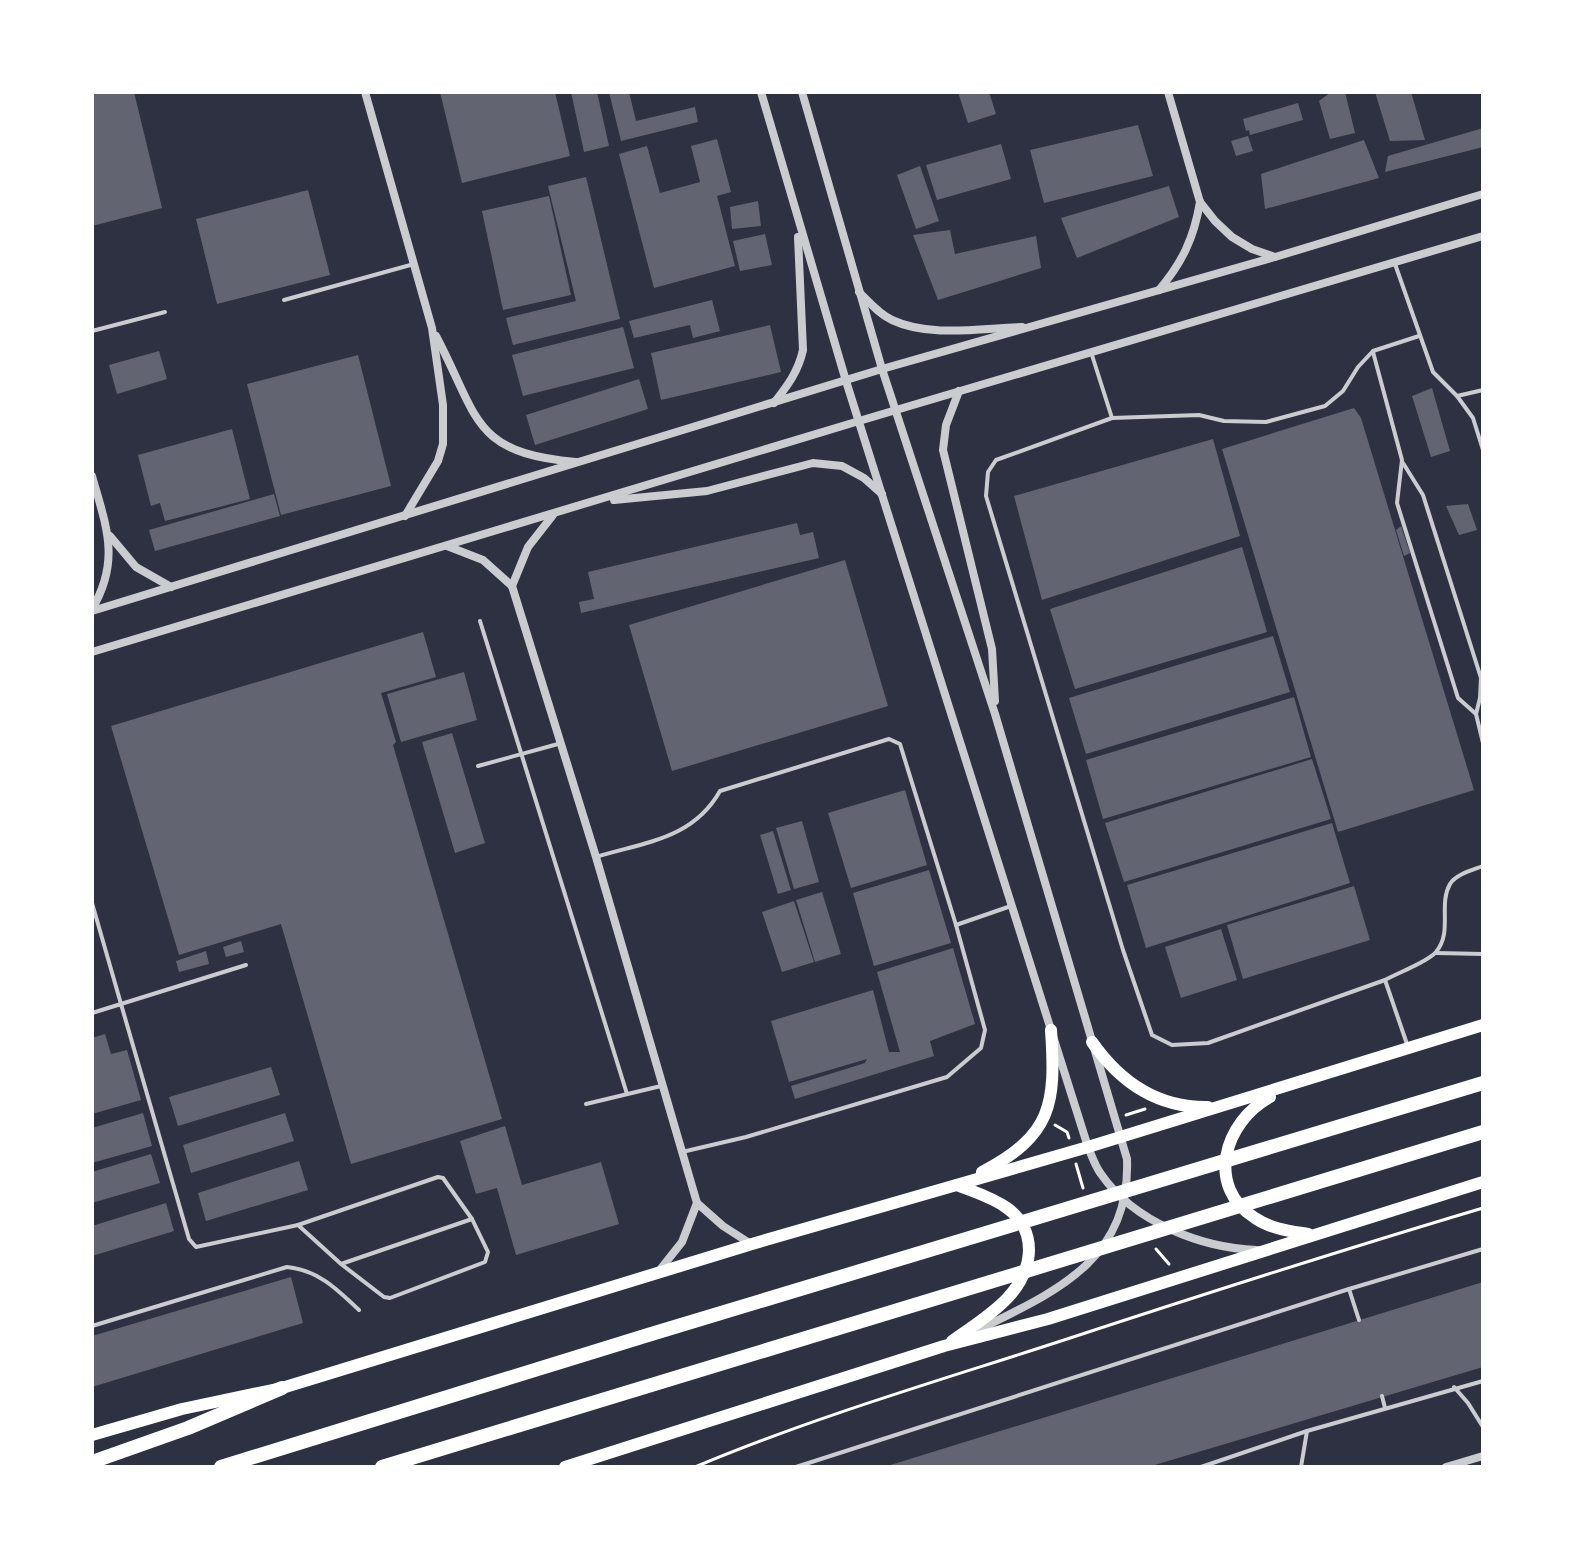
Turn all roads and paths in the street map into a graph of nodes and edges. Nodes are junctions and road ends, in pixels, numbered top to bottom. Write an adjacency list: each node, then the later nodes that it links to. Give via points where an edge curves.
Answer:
1 (365, 92): 11 (street)
2 (761, 92): 7 (street)
3 (802, 92): 13 (street)
4 (1168, 92): 6 (street)
5 (1483, 194): 9 (street)
6 (1200, 202): 9 (street, via 1232,237); 12 (street, via 1187,250)
7 (797, 220): 23 (street); 27 (street, via 803,350 790,383)
8 (1483, 236): 10 (street)
9 (1275, 257): 12 (street)
10 (1395, 263): 19 (lane); 21 (street)
11 (414, 264): 14 (lane); 17 (street)
12 (1158, 290): 16 (street)
13 (858, 291): 16 (street, via 905,325); 22 (street)
14 (284, 300)
15 (165, 312): 18 (lane)
16 (1035, 326): 22 (street)
17 (432, 328): 33 (street, via 489,436 525,455); 38 (street, via 443,444)
18 (92, 331)
19 (1419, 336): 20 (lane); 26 (lane, via 1433,372)
20 (1373, 351): 29 (lane, via 1325,406 1266,422 1199,415); 32 (lane)
21 (1091, 352): 25 (street); 29 (lane)
22 (882, 369): 23 (street); 28 (street)
23 (846, 381): 27 (street); 30 (street)
24 (1483, 390): 26 (lane)
25 (959, 391): 28 (street); 46 (street, via 943,450 992,649)
26 (1457, 396): 31 (lane, via 1473,418)
27 (772, 405): 33 (street)
28 (895, 410): 30 (street); 46 (street)
29 (1112, 418): 60 (lane, via 996,460 988,472 986,496 1152,1035 1172,1045 1208,1043)
30 (859, 421): 35 (street); 36 (street)
31 (1483, 450)
32 (1402, 460): 47 (lane, via 1423,495 1481,678); 47 (lane, via 1397,503 1458,698)
33 (581, 463): 38 (street)
34 (92, 476): 39 (street)
35 (882, 494): 36 (street, via 842,466 813,463 707,491); 55 (street)
36 (597, 501): 37 (street)
37 (553, 514): 40 (street); 41 (street, via 528,547)
38 (405, 516): 42 (street)
39 (109, 535): 42 (street, via 136,567); 43 (street, via 108,575)
40 (446, 546): 41 (street, via 483,560); 45 (street)
41 (512, 586): 48 (street)
42 (171, 587): 43 (street)
43 (92, 610)
44 (480, 621): 50 (lane)
45 (92, 652)
46 (995, 714): 65 (street)
47 (1476, 714): 49 (lane)
48 (561, 743): 50 (lane); 52 (street)
49 (1483, 743)
50 (523, 754): 51 (lane); 70 (lane)
51 (478, 766)
52 (596, 857): 56 (lane, via 689,828 720,791 889,739 900,744); 69 (street)
53 (1483, 866): 57 (lane, via 1450,884 1446,927)
54 (92, 903): 61 (lane)
55 (1012, 905): 56 (lane); 64 (street)
56 (956, 925): 76 (lane, via 985,1030 981,1048 947,1077)
57 (1436, 953): 58 (lane); 60 (lane)
58 (1483, 954)
59 (246, 965): 61 (lane)
60 (1385, 980): 66 (lane)
61 (121, 1004): 62 (lane); 83 (lane, via 189,1239 196,1247)
62 (92, 1013)
63 (1483, 1025): 66 (main road)
64 (1051, 1030): 75 (street); 78 (main road, via 1054,1075 1044,1119 1020,1150)
65 (1092, 1042): 72 (main road, via 1104,1060 1137,1088 1176,1104); 74 (street)
66 (1409, 1048): 68 (main road)
67 (1483, 1083): 105 (highway)
68 (1294, 1084): 72 (main road); 84 (main road, via 1241,1120 1232,1133 1226,1164 1234,1194 1253,1218)
69 (663, 1086): 70 (lane); 76 (street)
70 (627, 1094): 71 (lane)
71 (586, 1104)
72 (1219, 1107): 74 (main road)
73 (1483, 1132): 106 (highway)
74 (1121, 1136): 75 (main road); 79 (street, via 1127,1159)
75 (1088, 1147): 78 (main road); 79 (street, via 1099,1172)
76 (682, 1152): 80 (street)
77 (1483, 1182): 84 (main road)
78 (957, 1185): 85 (main road); 94 (main road, via 998,1202 1019,1219 1029,1257 1012,1294)
79 (1125, 1199): 87 (street, via 1148,1217 1194,1239 1231,1249); 94 (street, via 1108,1239 1076,1276)
80 (697, 1203): 85 (street); 89 (street, via 682,1242)
81 (1483, 1208): 108 (path, via 818,1418)
82 (472, 1219): 83 (lane, via 438,1177); 88 (lane); 88 (lane, via 488,1252 485,1262 395,1296 384,1297)
83 (298, 1225): 88 (lane)
84 (1312, 1235): 87 (main road)
85 (752, 1244): 89 (main road)
86 (1483, 1249): 90 (lane)
87 (1266, 1250): 94 (main road)
88 (341, 1264)
89 (656, 1274): 97 (main road)
90 (1349, 1289): 92 (lane); 109 (lane)
91 (359, 1310): 93 (lane, via 326,1280 304,1268 287,1267)
92 (1359, 1320)
93 (92, 1326)
94 (944, 1346): 107 (main road)
95 (1483, 1381): 96 (lane)
96 (1454, 1387): 99 (lane); 100 (lane)
97 (282, 1388): 102 (main road); 104 (highway)
98 (1382, 1396): 99 (lane)
99 (1385, 1408): 101 (lane)
100 (1483, 1427)
101 (1307, 1431): 110 (lane); 111 (lane)
102 (92, 1435)
103 (1483, 1456): 112 (street)
104 (92, 1462)
105 (221, 1467)
106 (382, 1467)
107 (565, 1467)
108 (695, 1467)
109 (796, 1467)
110 (1201, 1467)
111 (1301, 1467)
112 (1446, 1467)

